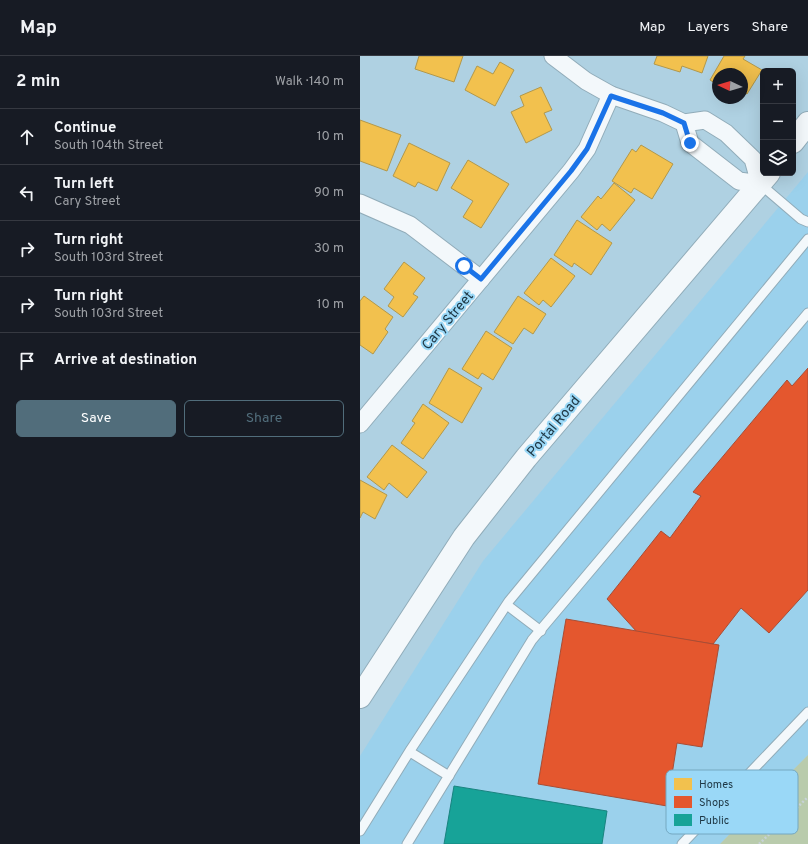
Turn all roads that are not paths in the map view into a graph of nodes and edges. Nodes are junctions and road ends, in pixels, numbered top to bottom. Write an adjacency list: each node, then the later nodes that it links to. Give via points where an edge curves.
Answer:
1 (553, 56): 2 (street)
2 (611, 96): 3 (street, via 663,113); 10 (street, Cary Street, via 587,149)
3 (684, 123): 6 (street, via 705,120 726,133 753,159); 6 (street, via 690,143 739,182)
4 (808, 123): 5 (main road)
5 (795, 140)
6 (764, 178): 8 (lane, via 801,219); 15 (main road, Portal Road, via 526,458 469,531)
7 (360, 202): 10 (street, via 410,225)
8 (808, 222)
9 (808, 239): 13 (lane)
10 (481, 279): 12 (street, Cary Street)
11 (808, 314): 14 (lane)
12 (360, 424)
13 (507, 605): 14 (lane); 17 (lane)
14 (541, 630): 19 (lane, via 532,640)
15 (360, 697)
16 (808, 712): 18 (lane)
17 (410, 752): 19 (lane); 20 (lane)
18 (753, 770)
19 (449, 776): 22 (lane)
20 (360, 831)
21 (692, 834): 23 (lane)
22 (406, 844)
23 (682, 844)

